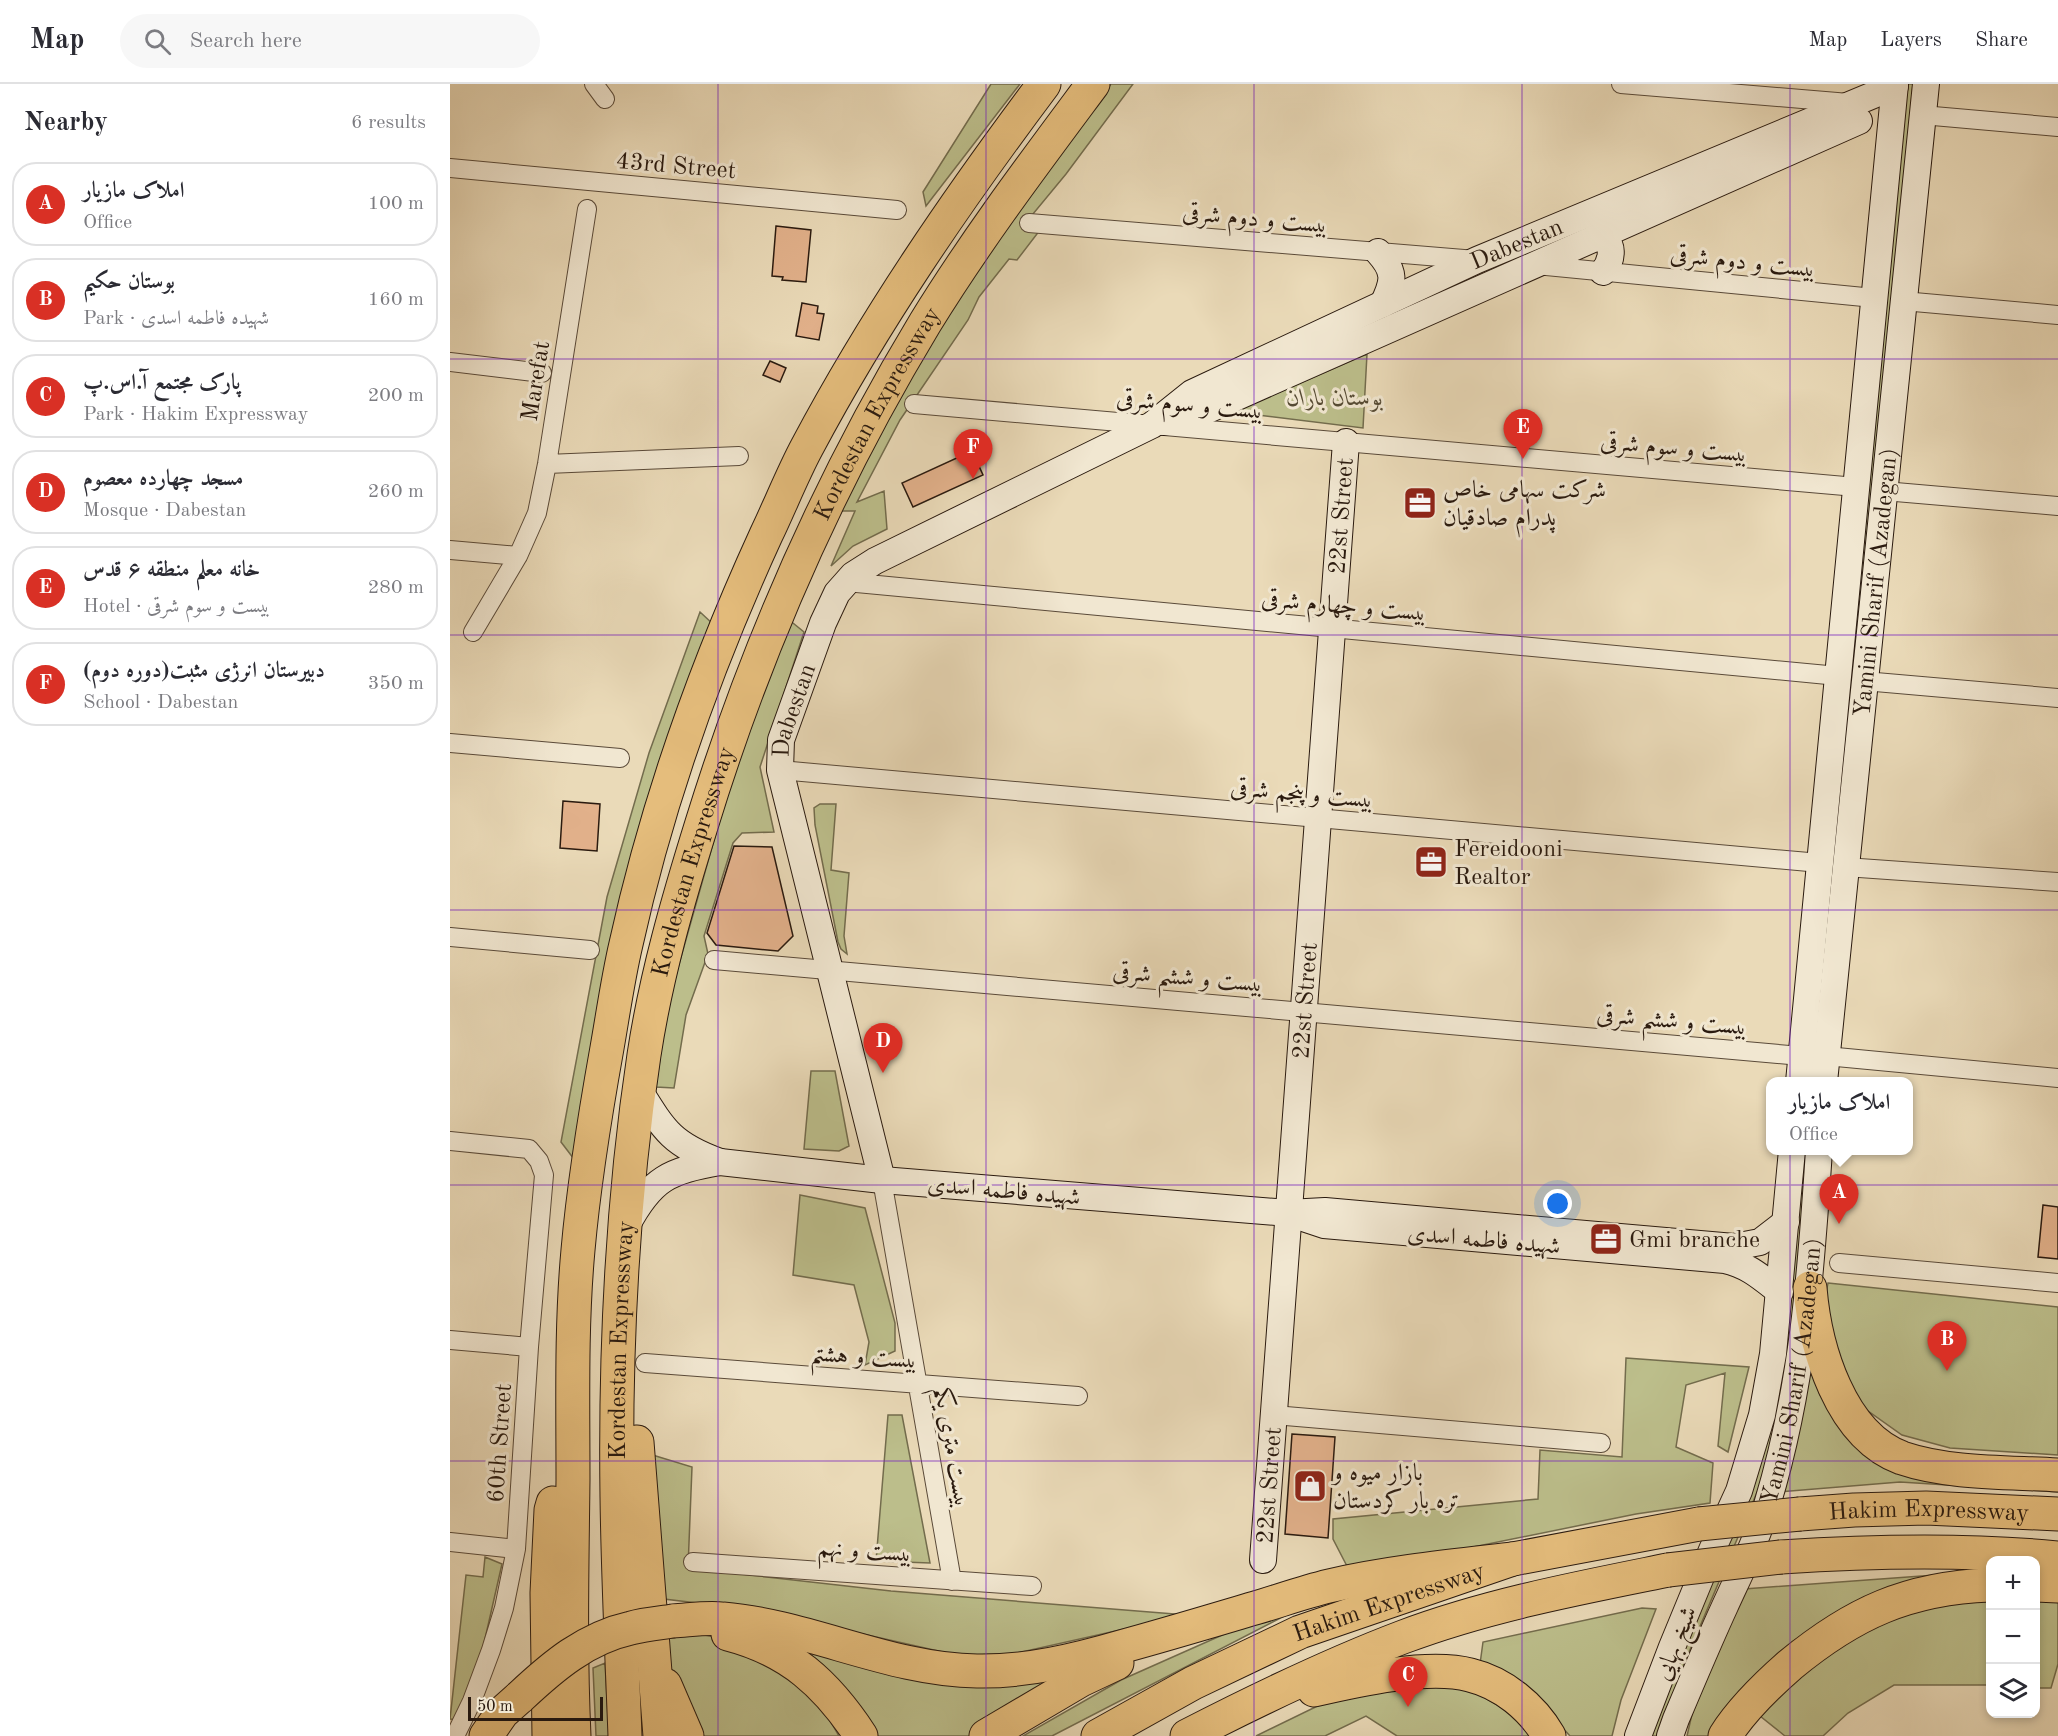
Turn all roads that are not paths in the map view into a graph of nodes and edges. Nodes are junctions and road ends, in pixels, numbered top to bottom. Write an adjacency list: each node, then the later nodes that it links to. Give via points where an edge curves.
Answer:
1 (594, 84): 7 (street)
2 (1044, 84): 80 (highway, Kordestan Expressway, via 928,245 806,449 731,616 670,780 625,947 589,1157 578,1249)
3 (1093, 84): 59 (highway, Kordestan Expressway, via 993,219 925,323 831,492 803,552 733,727 691,859 663,953)
4 (1621, 84): 8 (street)
5 (1926, 84): 9 (street, Yamini Sharif (Azadegan))
6 (1894, 92): 8 (street, Dabestan); 10 (street, Dabestan); 21 (street, Yamini Sharif (Azadegan))
7 (605, 99)
8 (1856, 104): 10 (street, Dabestan)
9 (1922, 115): 11 (street); 22 (street, Yamini Sharif (Azadegan))
10 (1831, 124): 16 (street, Dabestan); 18 (street, Dabestan)
11 (2058, 127)
12 (450, 168): 14 (street, 43rd Street)
13 (587, 209): 31 (street, Marefat)
14 (897, 210)
15 (1029, 223): 17 (street, بیست و دوم شرقی)
16 (1596, 238): 19 (street, Dabestan); 20 (street, via 1607,242 1612,253)
17 (1378, 252): 18 (street, بیست و دوم شرقی); 23 (street, via 1391,271 1390,290)
18 (1477, 260): 19 (street); 23 (street, Dabestan)
19 (1535, 265): 20 (street, بیست و دوم شرقی); 28 (street, Dabestan, via 1203,411)
20 (1603, 272): 21 (street, بیست و دوم شرقی)
21 (1874, 298): 32 (street, Yamini Sharif (Azadegan))
22 (1903, 300): 24 (street); 33 (street, Yamini Sharif (Azadegan))
23 (1383, 304): 28 (street, Dabestan, via 1192,393)
24 (2058, 315)
25 (450, 362): 26 (street)
26 (542, 373)
27 (914, 404): 28 (street, بیست و سوم شرقی)
28 (1152, 425): 29 (street, بیست و سوم شرقی); 37 (street, Dabestan, via 875,561)
29 (1346, 442): 32 (street, بیست و سوم شرقی); 38 (street, 22st Street)
30 (739, 456): 31 (street)
31 (547, 464): 36 (street, Marefat, via 537,513)
32 (1856, 487): 40 (street, Yamini Sharif (Azadegan))
33 (1884, 491): 34 (street); 41 (street, Yamini Sharif (Azadegan))
34 (2058, 506)
35 (450, 550): 36 (street)
36 (518, 556): 39 (street, Marefat)
37 (846, 582): 38 (street, بیست و چهارم شرقی); 45 (street, Dabestan, via 824,623 781,740)
38 (1332, 628): 40 (street, بیست و چهارم شرقی); 46 (street, 22st Street)
39 (473, 632)
40 (1838, 676): 47 (street, Yamini Sharif (Azadegan))
41 (1864, 681): 42 (street); 48 (street, Yamini Sharif (Azadegan))
42 (2058, 698)
43 (450, 742): 44 (street)
44 (620, 758)
45 (780, 770): 46 (street, بیست و پنجم شرقی); 53 (street, Dabestan)
46 (1318, 818): 47 (street, بیست و پنجم شرقی); 54 (street, 22st Street)
47 (1820, 863): 55 (street, Yamini Sharif (Azadegan))
48 (1845, 867): 49 (street); 55 (street, Yamini Sharif (Azadegan))
49 (2058, 882)
50 (450, 937): 51 (street)
51 (590, 950)
52 (714, 960): 53 (street, بیست و ششم شرقی)
53 (831, 970): 54 (street, بیست و ششم شرقی); 64 (street, Dabestan)
54 (1303, 1012): 55 (street, بیست و ششم شرقی); 65 (street, 22st Street)
55 (1814, 1056): 56 (street, Yamini Sharif (Azadegan)); 57 (street, Yamini Sharif (Azadegan)); 58 (street, بیست و ششم شرقی)
56 (1802, 1077)
57 (1822, 1077)
58 (2058, 1078)
59 (639, 1090): 63 (street, via 656,1118 679,1143); 67 (highway, Kordestan Expressway)
60 (450, 1141): 73 (street, 60th Street, via 529,1149 539,1161 544,1175)
61 (1792, 1155): 66 (street, Yamini Sharif (Azadegan))
62 (1819, 1155): 71 (street, Yamini Sharif (Azadegan))
63 (720, 1162): 64 (street, شهیده فاطمه اسدی); 67 (street, via 683,1169 654,1185)
64 (882, 1180): 65 (street, شهیده فاطمه اسدی); 76 (street, بیست متری یکم)
65 (1288, 1213): 68 (street, شهیده فاطمه اسدی, via 1325,1211); 78 (street, 22st Street)
66 (1786, 1222): 68 (street, شهیده فاطمه اسدی, via 1760,1242); 71 (street, Yamini Sharif (Azadegan))
67 (624, 1231): 75 (highway, Kordestan Expressway)
68 (1733, 1254): 71 (street, شهیده فاطمه اسدی, via 1750,1269)
69 (1839, 1263): 70 (street)
70 (2058, 1283)
71 (1795, 1290): 81 (highway, via 1812,1310 1840,1401 1883,1448 1931,1465); 83 (street, Yamini Sharif (Azadegan), via 1773,1354 1762,1415 1739,1491); 86 (street, Yamini Sharif (Azadegan), via 1795,1398 1767,1508)
72 (450, 1340): 73 (street)
73 (529, 1347): 85 (street, 60th Street)
74 (645, 1363): 76 (street, بیست و هشتم)
75 (617, 1383): 98 (highway, via 636,1432); 106 (highway, Kordestan Expressway)
76 (918, 1384): 77 (street, بیست و هشتم); 91 (street, بیست متری یکم)
77 (1078, 1396)
78 (1274, 1415): 79 (street); 89 (street, 22st Street)
79 (1601, 1443)
80 (573, 1448): 104 (highway, via 551,1510 547,1593); 105 (highway, Kordestan Expressway)
81 (2058, 1475)
82 (2058, 1514): 83 (highway, Hakim Expressway, bridge, via 1926,1508 1854,1510 1800,1514)
83 (1705, 1537): 88 (highway, Hakim Expressway); 115 (street, شیخ بهایی)
84 (450, 1542): 85 (street)
85 (516, 1549): 101 (street, 60th Street, via 491,1650)
86 (1749, 1553): 116 (street, شیخ بهایی)
87 (2058, 1558): 100 (highway, Hakim Expressway, bridge, via 2000,1553 1858,1552 1668,1570 1497,1608 1404,1637)
88 (1513, 1559): 97 (highway, via 1406,1571 1328,1586); 111 (highway, Hakim Expressway, via 1300,1632 1193,1683)
89 (1263, 1560)
90 (693, 1562): 91 (street, بیست و نهم)
91 (952, 1581): 94 (street, بیست و نهم)
92 (1986, 1585): 117 (highway, via 1910,1597 1858,1617 1777,1676)
93 (2040, 1585): 95 (highway)
94 (1032, 1586)
95 (2058, 1586)
96 (674, 1621): 97 (highway, via 720,1618 758,1623 902,1660 977,1671 1065,1661); 99 (highway, bridge, via 631,1628 593,1641 570,1654); 109 (highway, via 743,1638 789,1660 818,1681 843,1708)
97 (1200, 1624): 110 (highway, via 1081,1680)
98 (652, 1650): 107 (highway); 108 (highway)
99 (520, 1696): 102 (highway); 103 (highway)
100 (1244, 1707): 112 (highway, Hakim Expressway); 113 (highway); 114 (highway, via 1342,1684 1439,1672 1470,1675 1514,1696 1532,1711)
101 (455, 1736)
102 (486, 1736)
103 (501, 1736)
104 (549, 1736)
105 (574, 1736)
106 (625, 1736)
107 (660, 1736)
108 (687, 1736)
109 (861, 1736)
110 (986, 1736)
111 (1098, 1736)
112 (1187, 1736)
113 (1204, 1736)
114 (1549, 1736)
115 (1638, 1736)
116 (1670, 1736)
117 (1725, 1736)

